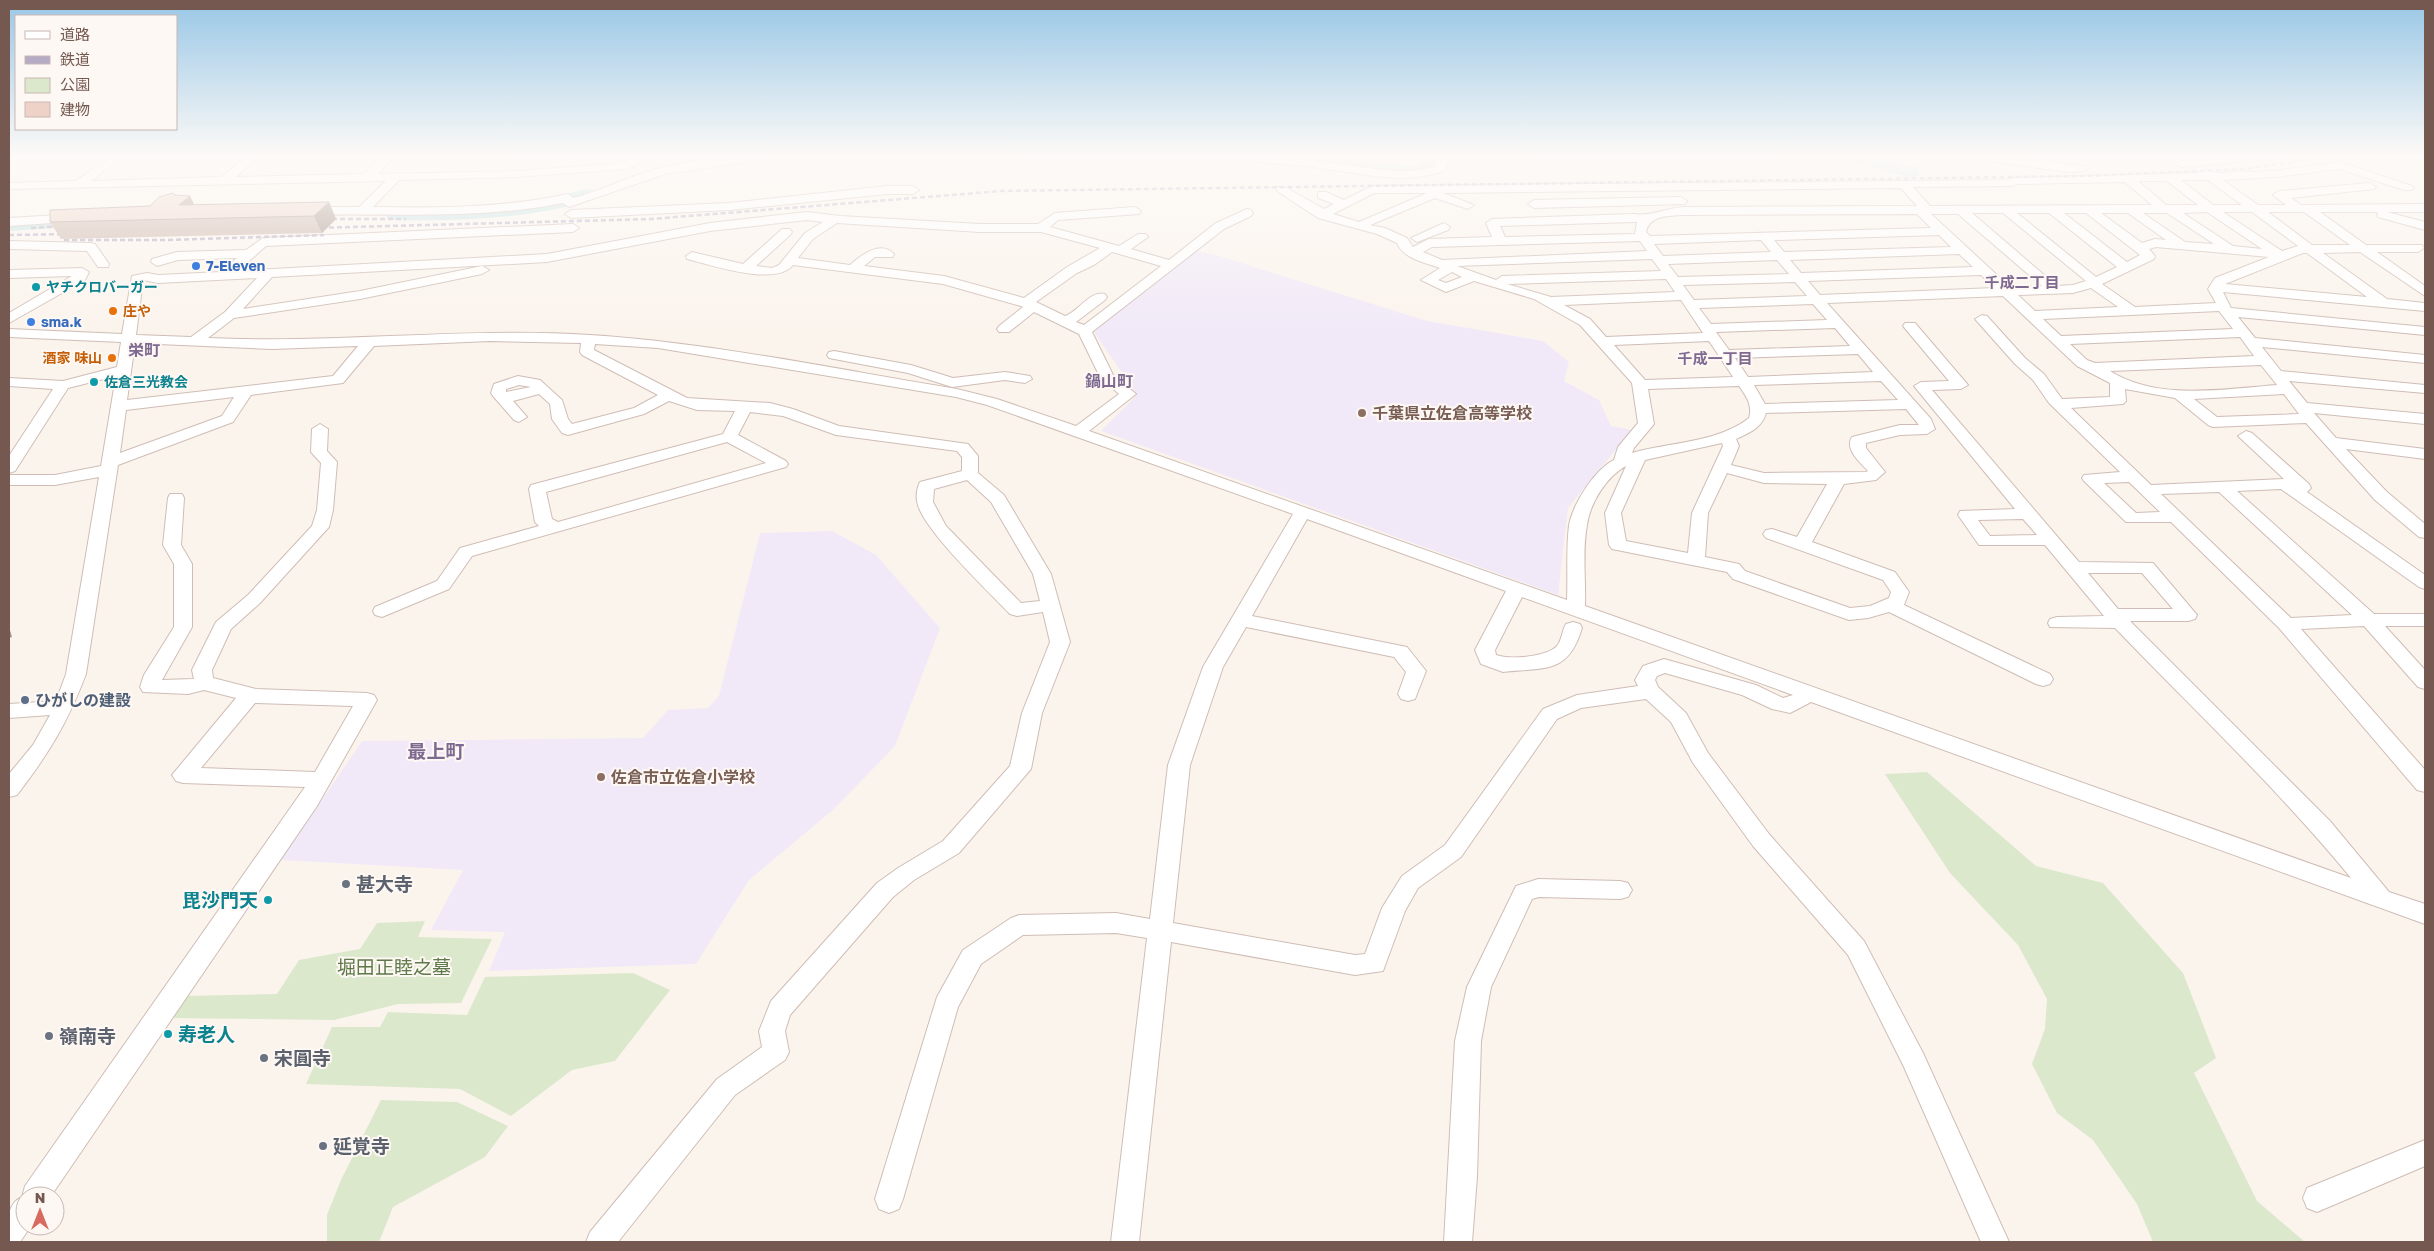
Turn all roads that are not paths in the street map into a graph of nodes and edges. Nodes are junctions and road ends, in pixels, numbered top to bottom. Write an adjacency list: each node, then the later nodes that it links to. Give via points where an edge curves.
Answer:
1 (571, 214): 29 (street)
2 (1027, 214): 30 (street)
3 (1090, 214): 31 (street, via 1055,217)
4 (1245, 214): 61 (street, via 1220,226)
5 (1384, 214): 27 (street, via 1365,222)
6 (1540, 214): 23 (street)
7 (1658, 214): 24 (street)
8 (1927, 214): 32 (street)
9 (1966, 214): 77 (street)
10 (2014, 214): 75 (street)
11 (2058, 214): 64 (street)
12 (2101, 214): 42 (street)
13 (2138, 214): 40 (street)
14 (2174, 214): 47 (street)
15 (2218, 214): 52 (street)
16 (2263, 214): 44 (street)
17 (2312, 214): 45 (street)
18 (2379, 214): 48 (street)
19 (2384, 214): 26 (street)
20 (1322, 215): 27 (street)
21 (92, 218): 25 (street)
22 (836, 220): 30 (street); 50 (street, via 807,216 710,227); 57 (street, via 804,241)
23 (1543, 220): 24 (street); 38 (street, via 1492,223)
24 (1644, 220): 37 (street, via 1640,226)
25 (9, 222)
26 (2425, 226)
27 (1364, 227): 41 (street, via 1403,241)
28 (1444, 227): 41 (street)
29 (573, 228): 34 (street); 50 (street)
30 (1024, 228): 31 (street)
31 (1041, 228): 43 (street)
32 (1940, 230): 35 (street); 46 (street)
33 (786, 232): 65 (street)
34 (395, 235): 49 (street, via 264,242); 62 (street)
35 (1764, 236): 37 (street); 54 (street)
36 (1142, 237): 43 (street)
37 (1645, 238): 38 (street); 56 (street)
38 (1500, 241): 41 (street, via 1429,243)
39 (9, 245): 60 (street, via 91,247)
40 (2182, 245): 42 (street, via 2154,243); 47 (street)
41 (1409, 248): 59 (street)
42 (2140, 248): 64 (street, via 2149,256)
43 (1116, 249): 61 (street); 85 (street, via 1072,270)
44 (2308, 249): 45 (street); 52 (street); 84 (street)
45 (2364, 249): 48 (street); 79 (street)
46 (1961, 250): 54 (street); 67 (street)
47 (2230, 250): 52 (street)
48 (2422, 251)
49 (248, 254): 58 (street, via 177,256); 70 (street)
50 (566, 254): 55 (street)
51 (888, 254): 66 (street, via 872,253)
52 (2281, 255): 76 (street, via 2220,282)
53 (692, 256): 65 (street)
54 (1781, 256): 56 (street); 74 (street)
55 (542, 258): 62 (street); 89 (street, via 360,295)
56 (1658, 258): 59 (street); 73 (street)
57 (789, 261): 65 (street, via 784,268 774,272); 66 (street)
58 (157, 262)
59 (1436, 262): 63 (street)
60 (103, 264)
61 (1170, 264): 97 (street)
62 (371, 266): 68 (street)
63 (1452, 267): 72 (street); 72 (street, via 1428,280 1446,288)
64 (2125, 267): 75 (street, via 2120,273 2101,278)
65 (746, 268)
66 (853, 269): 85 (street, via 944,280)
67 (1984, 271): 74 (street); 78 (street)
68 (269, 272): 70 (street); 89 (street)
69 (9, 274): 91 (street, via 81,274)
70 (225, 275): 71 (street)
71 (142, 278): 101 (street)
72 (1480, 278): 73 (street); 83 (street)
73 (1673, 278): 74 (street); 81 (street)
74 (1799, 278): 82 (street)
75 (2096, 284): 77 (street); 88 (street)
76 (2216, 287): 84 (street); 87 (street)
77 (2054, 290): 78 (street)
78 (2006, 291): 82 (street); 90 (street)
79 (2425, 292)
80 (1100, 297): 93 (street, via 1076,317)
81 (1688, 300): 82 (street); 83 (street); 100 (street)
82 (1817, 300): 94 (street)
83 (1549, 301): 107 (street, via 1585,322)
84 (2383, 303): 86 (street)
85 (1030, 305): 93 (street); 96 (street)
86 (2425, 307)
87 (2225, 310): 88 (street); 98 (street); 102 (street)
88 (2133, 311): 90 (street)
89 (230, 315): 105 (street)
90 (2031, 315): 104 (street)
91 (9, 319)
92 (1982, 319): 131 (street, via 2039,377)
93 (1064, 321): 97 (street)
94 (1839, 324): 100 (street); 108 (street)
95 (1910, 326): 156 (street, via 1961,385 1921,386)
96 (1004, 329)
97 (1085, 331): 139 (street, via 1107,377 1128,394)
98 (2425, 331)
99 (9, 333): 101 (street)
100 (1710, 333): 107 (street); 109 (street)
101 (128, 338): 105 (street); 114 (street)
102 (2247, 338): 104 (street); 111 (street); 112 (street)
103 (589, 339): 106 (street, via 490,337); 128 (street, via 586,352); 129 (street, via 658,344)
104 (2058, 340): 113 (street, via 2082,363)
105 (195, 341): 106 (street, via 272,345)
106 (370, 341): 126 (street, via 338,380)
107 (1603, 341): 123 (street)
108 (1862, 350): 109 (street); 116 (street)
109 (1725, 354): 118 (street)
110 (834, 355): 121 (street, via 911,369)
111 (2425, 359)
112 (2265, 360): 113 (street); 115 (street)
113 (2093, 366): 120 (street)
114 (124, 370): 122 (street); 132 (street)
115 (2276, 375): 124 (street); 125 (street)
116 (1885, 376): 118 (street); 130 (street)
117 (1025, 379): 121 (street, via 1005,376)
118 (1744, 381): 123 (street); 134 (street)
119 (9, 382): 122 (street)
120 (2117, 382): 127 (street, via 2164,394); 131 (street, via 2118,401)
121 (952, 383): 129 (street, via 971,389)
122 (63, 384): 150 (street)
123 (1639, 385): 145 (street, via 1646,424 1626,447 1622,459)
124 (2287, 389): 127 (street); 135 (street)
125 (2425, 389)
126 (245, 392): 132 (street); 146 (street, via 228,419)
127 (2179, 394): 135 (street, via 2213,422)
128 (670, 395): 133 (street, via 697,405); 136 (street, via 639,410 568,430 560,419 557,403 529,380 518,380 499,387 498,393)
129 (981, 399): 139 (street)
130 (1909, 404): 134 (street); 151 (street, via 1926,422 1927,429 1900,430 1858,440 1858,449 1877,472 1870,477)
131 (2058, 404): 149 (street)
132 (118, 406): 146 (street)
133 (745, 407): 142 (street); 148 (street, via 788,412 836,430 962,447 970,456)
134 (1759, 409): 140 (street, via 1756,421)
135 (2306, 413): 137 (street); 143 (street)
136 (519, 417)
137 (2425, 420)
138 (320, 429): 181 (street, via 319,452 329,462 320,527 254,599 223,626 202,670)
139 (1078, 432): 155 (street)
140 (1727, 436): 145 (street); 147 (street, via 1731,446)
141 (2246, 436): 165 (street, via 2301,487)
142 (730, 437): 158 (street, via 537,489 544,522); 158 (street, via 780,464 557,528)
143 (2332, 442): 144 (street); 159 (street, via 2381,496)
144 (2425, 454)
145 (1633, 459): 163 (street, via 1613,513 1618,545); 170 (street, via 1608,470 1581,512)
146 (110, 466): 150 (street, via 55,480); 186 (street, via 76,674)
147 (1721, 467): 151 (street, via 1764,478); 163 (street, via 1700,513)
148 (970, 474): 168 (street, via 998,500 1042,574); 168 (street, via 926,486 925,502 939,528 1017,610)
149 (2134, 477): 153 (street); 157 (street, via 2090,478 2132,518)
150 (11, 479)
151 (1838, 480): 162 (street)
152 (2223, 487): 153 (street); 166 (street, via 2285,484); 174 (street)
153 (2147, 490): 157 (street)
154 (176, 498): 181 (street, via 172,545 183,564 183,627 154,675 150,688 188,687)
155 (1303, 512): 167 (street); 173 (street)
156 (2029, 514): 161 (street); 161 (street, via 1966,515 1985,541)
157 (2176, 517): 177 (street)
158 (552, 526): 171 (street, via 466,552 443,585)
159 (2425, 533)
160 (1772, 534): 162 (street)
161 (2050, 540): 164 (street)
162 (1802, 544): 169 (street, via 1889,576 1900,592 1897,601)
163 (1696, 560): 169 (street, via 1733,568 1739,575 1848,614 1864,614)
164 (2074, 568): 172 (street); 172 (street, via 2147,568 2188,615)
165 (2425, 573)
166 (2425, 582)
167 (1517, 588): 170 (street); 178 (street, via 1484,650 1488,659 1503,665 1554,659 1566,646)
168 (1050, 605): 200 (street, via 1060,642 1032,713 1020,769 951,848 906,874 878,898 780,1009 772,1031 776,1052 726,1087)
169 (1889, 605): 179 (street)
170 (1576, 608): 183 (street)
171 (382, 612)
172 (2116, 618): 176 (street); 193 (street, via 2264,765 2322,827)
173 (1241, 620): 184 (street, via 1400,652 1416,670); 195 (street, via 1213,667 1179,765)
174 (2369, 620): 175 (street); 177 (street); 180 (street)
175 (2425, 620)
176 (2057, 623)
177 (2286, 624): 190 (street)
178 (1573, 628)
179 (2044, 678)
180 (2425, 682)
181 (204, 683): 185 (street)
182 (1650, 691): 183 (street, via 1646,680 1650,671 1664,666 1749,690 1778,704 1790,706); 195 (street, via 1577,702 1550,714 1453,851 1410,882 1394,908 1374,964 1355,965); 203 (street, via 1679,718 1700,758 1761,840 1856,948 1914,1061)
183 (1810, 693): 193 (street)
184 (1408, 694)
185 (250, 695): 189 (street, via 367,700); 189 (street, via 183,774)
186 (64, 707): 187 (street); 188 (street, via 40,750)
187 (9, 711)
188 (16, 771): 191 (street)
189 (321, 780): 197 (street)
190 (2425, 784)
191 (9, 789)
192 (1620, 890): 202 (street, via 1538,888 1524,893 1479,987 1468,1042)
193 (2381, 899): 194 (street)
194 (2425, 914)
195 (1160, 929): 199 (street, via 1116,923 1019,926 972,957 946,1005); 201 (street)
196 (2425, 1153): 198 (street)
197 (42, 1186)
198 (2317, 1198)
199 (889, 1199)
200 (600, 1242)
201 (1125, 1242)
202 (1458, 1242)
203 (1995, 1242)

